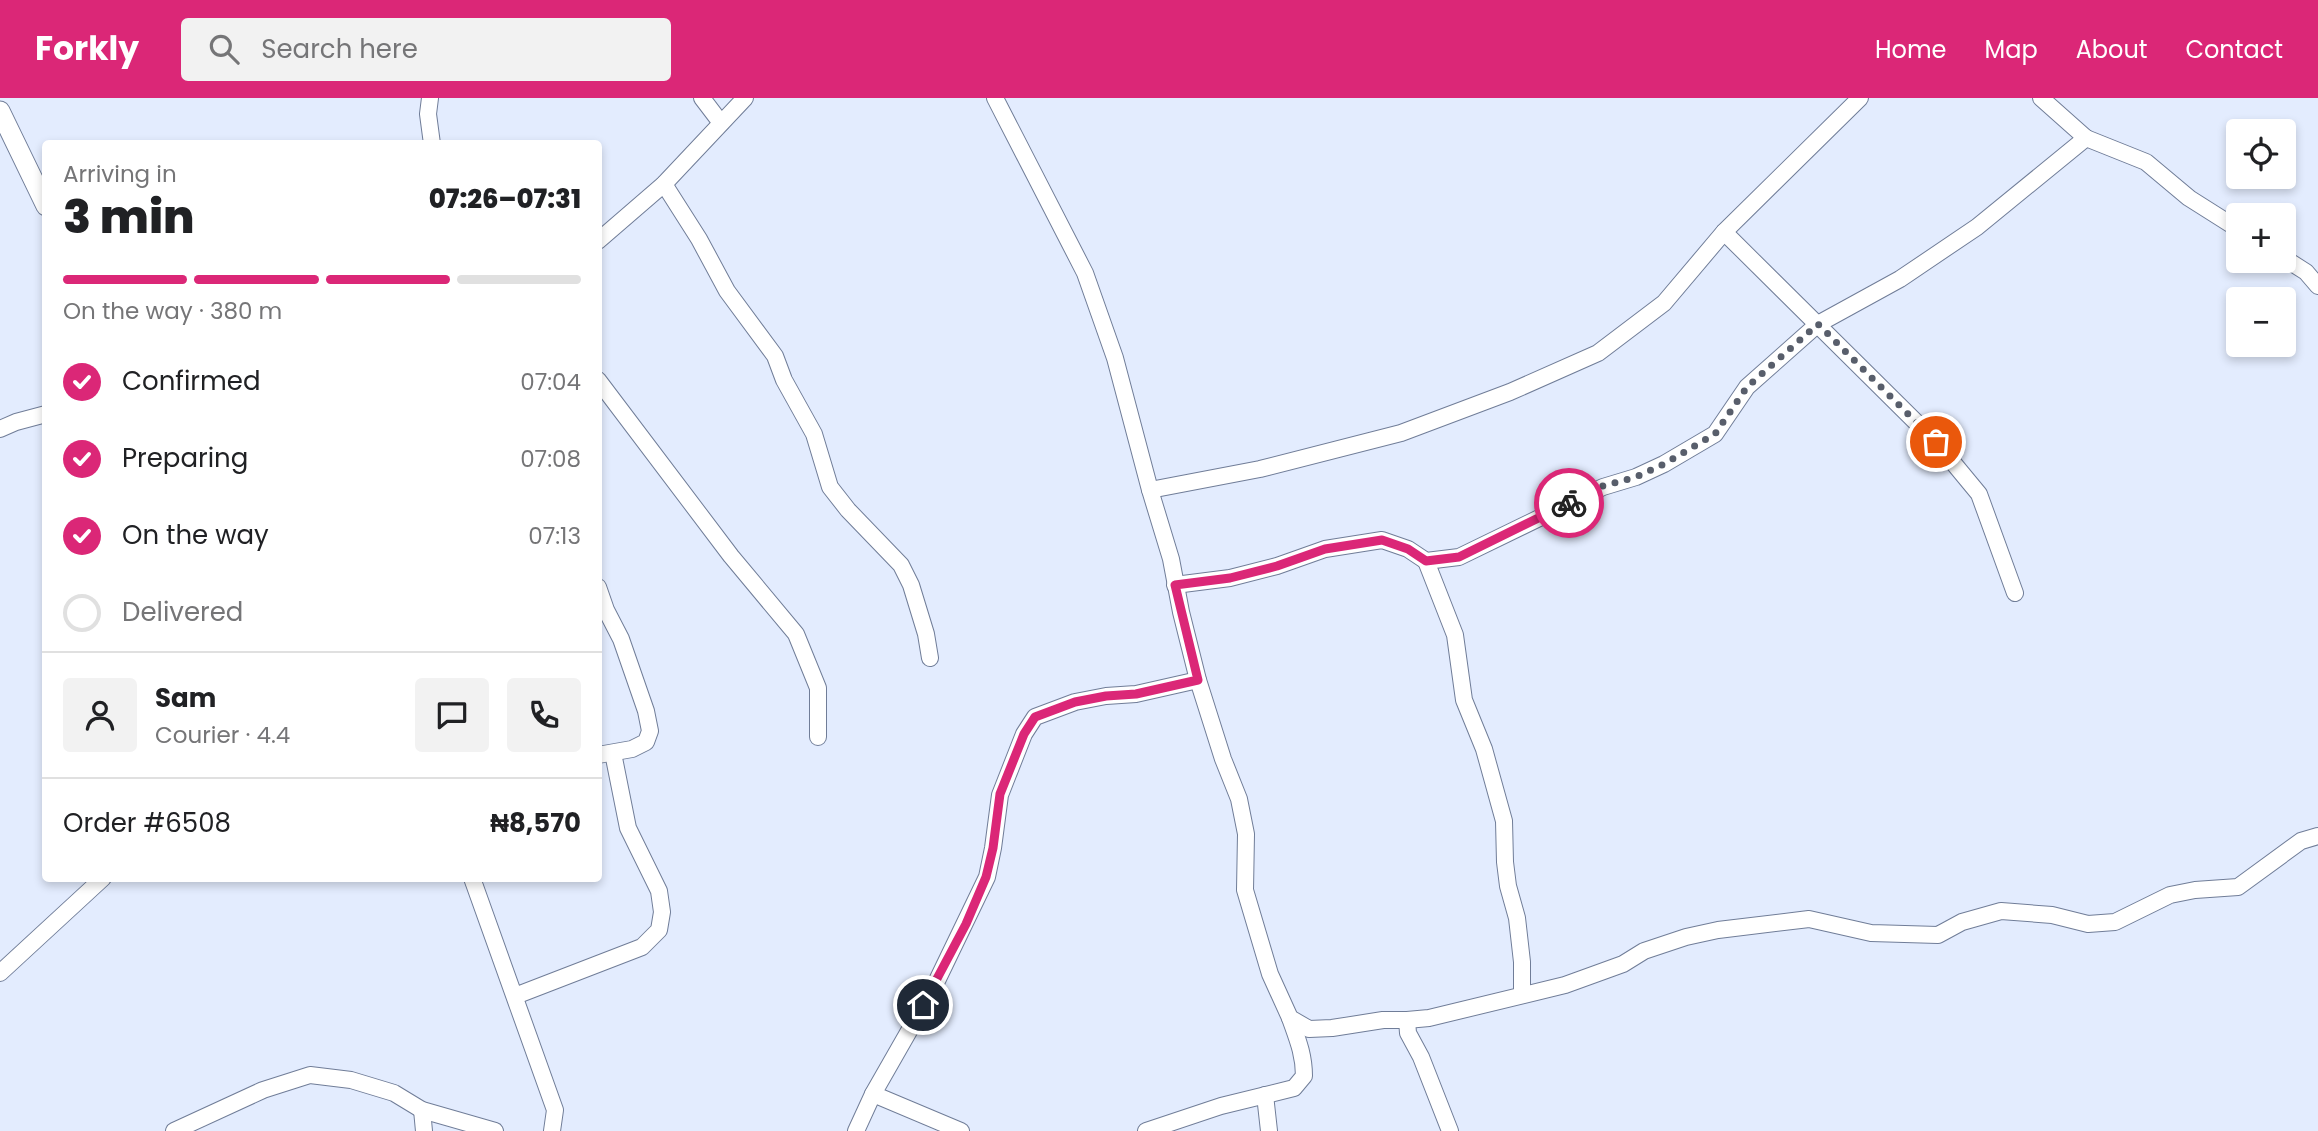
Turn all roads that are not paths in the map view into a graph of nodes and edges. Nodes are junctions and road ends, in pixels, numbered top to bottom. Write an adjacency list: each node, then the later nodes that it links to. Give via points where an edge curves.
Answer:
1 (429, 98): 10 (street)
2 (702, 98): 8 (street)
3 (745, 98): 8 (street)
4 (1860, 98): 14 (street)
5 (2041, 98): 9 (street)
6 (998, 99): 22 (street, via 1085,273 1115,358)
7 (0, 111): 12 (street)
8 (721, 123): 11 (street)
9 (2086, 138): 13 (street, via 2146,162); 18 (street, via 1977,227 1900,279)
10 (431, 140)
11 (664, 184): 15 (street); 27 (street, via 727,291 775,356 814,434 830,487 901,565 911,585)
12 (42, 198)
13 (2226, 221)
14 (1724, 232): 18 (street); 22 (street, via 1664,303 1598,353 1401,433 1260,469)
15 (602, 238)
16 (2296, 266): 17 (street)
17 (2318, 286)
18 (1818, 324): 23 (street, via 1747,387 1715,434 1664,464 1603,486 1459,557); 25 (street, via 1936,442 1979,494)
19 (602, 385): 29 (street, via 796,634 818,688)
20 (42, 415): 21 (street)
21 (0, 429)
22 (1150, 490): 24 (street)
23 (1426, 561): 24 (street, via 1382,540 1325,549 1230,578); 35 (street, via 1455,635 1464,700 1484,749 1504,821)
24 (1175, 585): 28 (street)
25 (2015, 593)
26 (602, 598): 30 (street, via 621,639 650,731 646,742)
27 (930, 658)
28 (1198, 680): 37 (street, via 1239,799 1246,834 1245,890 1254,926); 39 (street, via 1075,702 1035,717 1000,794 986,877 939,978)
29 (818, 737)
30 (606, 754): 36 (street, via 628,828 659,891 659,930 642,947)
31 (2318, 836): 35 (street, via 2301,841 2238,887 2170,895 2115,922 2088,924 2052,915 2001,911 1962,922 1938,935 1911,935 1871,933 1798,919 1686,937 1564,985)
32 (99, 882): 34 (street)
33 (473, 882): 36 (street)
34 (0, 973)
35 (1522, 993): 38 (street)
36 (515, 996): 45 (street, via 555,1110)
37 (1290, 1018): 38 (street, via 1309,1029); 40 (street, via 1303,1051 1304,1076 1294,1088)
38 (1407, 1020): 50 (street, via 1408,1033)
39 (873, 1094): 46 (street); 47 (street)
40 (1265, 1096): 48 (street); 49 (street)
41 (422, 1110): 42 (street, via 394,1093 351,1080 310,1075 263,1090); 43 (street); 44 (street)
42 (174, 1131)
43 (424, 1131)
44 (495, 1131)
45 (552, 1131)
46 (856, 1131)
47 (961, 1131)
48 (1146, 1131)
49 (1269, 1131)
50 (1450, 1131)

